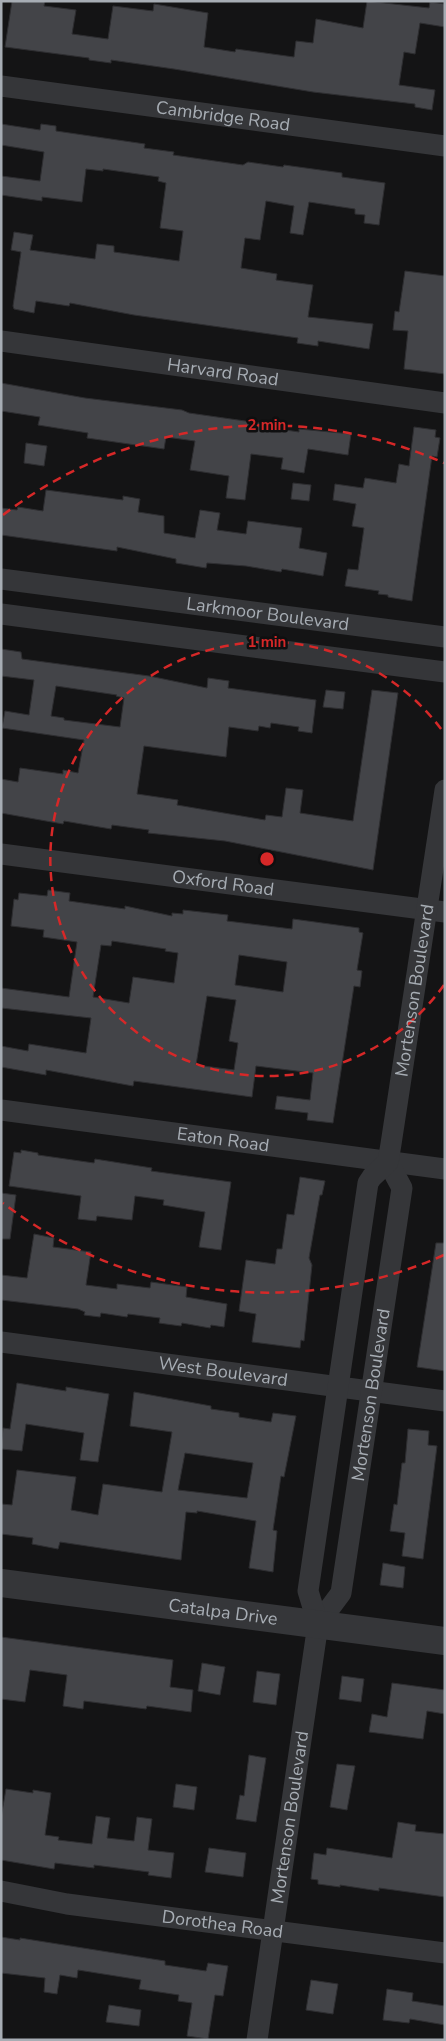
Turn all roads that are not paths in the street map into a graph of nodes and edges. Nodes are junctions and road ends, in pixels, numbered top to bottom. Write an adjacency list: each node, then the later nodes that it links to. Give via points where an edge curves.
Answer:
1 (1, 86): 2 (street, Cambridge Road)
2 (445, 146)
3 (1, 341): 4 (street, Harvard Road)
4 (445, 403)
5 (1, 579): 6 (street, Larkmoor Boulevard)
6 (90, 591): 8 (street); 9 (street, Larkmoor Boulevard)
7 (1, 614): 8 (street, Larkmoor Boulevard)
8 (86, 625): 10 (street, Larkmoor Boulevard)
9 (445, 637)
10 (445, 672)
11 (445, 790): 13 (street, Mortenson Boulevard)
12 (1, 854): 13 (street, Oxford Road)
13 (436, 911): 15 (street, Mortenson Boulevard)
14 (1, 1110): 15 (street, Eaton Road)
15 (388, 1162): 16 (street, Eaton Road); 18 (street, Mortenson Boulevard, via 368,1184); 19 (street, Mortenson Boulevard, via 402,1188)
16 (445, 1169)
17 (1, 1342): 18 (street, West Boulevard)
18 (338, 1387): 19 (street, West Boulevard); 22 (street, Mortenson Boulevard, via 308,1591)
19 (372, 1392): 20 (street, West Boulevard); 22 (street, Mortenson Boulevard, via 341,1593)
20 (445, 1401)
21 (1, 1582): 22 (street, Catalpa Drive)
22 (318, 1624): 23 (street, Catalpa Drive); 25 (street, Mortenson Boulevard)
23 (445, 1640)
24 (1, 1891): 25 (street, Dorothea Road, via 67,1904)
25 (274, 1931): 26 (street, Dorothea Road); 27 (street, Mortenson Boulevard)
26 (445, 1953)
27 (256, 2040)

